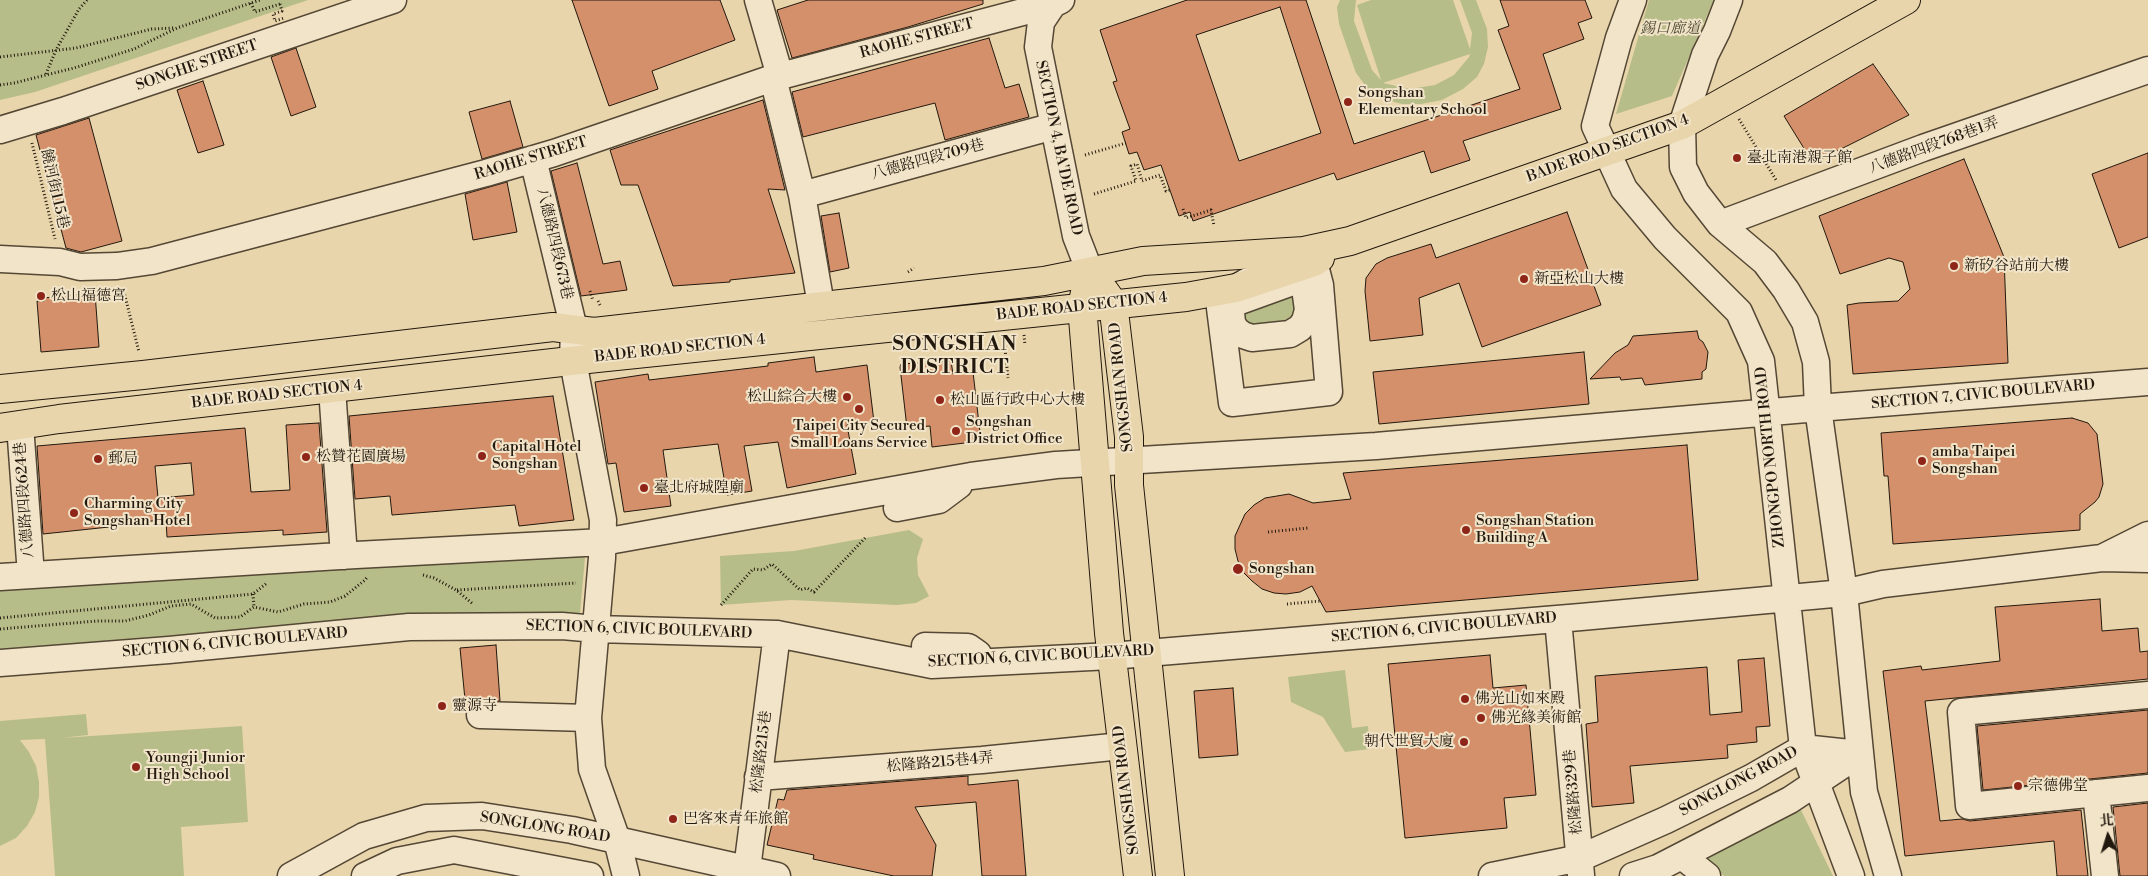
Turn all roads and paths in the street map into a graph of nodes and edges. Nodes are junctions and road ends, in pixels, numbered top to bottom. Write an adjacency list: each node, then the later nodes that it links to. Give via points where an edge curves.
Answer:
1 (87, 0): 12 (path, via 79,8)
2 (260, 0): 9 (path)
3 (393, 0): 19 (street, SONGHE STREET)
4 (758, 0): 16 (street)
5 (1633, 0): 24 (street, ZHONGPO NORTH ROAD, via 1595,126)
6 (1729, 0): 20 (street, via 1705,55)
7 (1906, 0): 20 (main road, BADE ROAD SECTION 4)
8 (1057, 2): 16 (street, RAOHE STREET); 21 (street, SECTION 4, BA'DE ROAD, via 1041,22 1038,47)
9 (251, 3): 10 (path, bridge, via 255,12 280,4 282,11 273,14 275,21); 11 (path)
10 (284, 18)
11 (177, 28): 12 (path, via 152,29); 15 (path, via 134,49)
12 (56, 50): 13 (path); 15 (path)
13 (0, 57)
14 (2148, 70): 30 (street, 八德路四段768巷1弄, via 1923,148)
15 (46, 75): 17 (path)
16 (777, 77): 26 (street, RAOHE STREET); 29 (street)
17 (0, 85)
18 (1739, 119): 30 (path)
19 (27, 122): 22 (street, SONGHE STREET); 36 (path, 饒河街115巷)
20 (1682, 125): 24 (main road, BADE ROAD SECTION 4); 32 (street, via 1683,167 1696,193)
21 (1054, 126): 29 (street, 八德路四段709巷); 40 (street, SECTION 4, BA'DE ROAD, via 1076,236)
22 (0, 130)
23 (1126, 144): 25 (path)
24 (1606, 151): 34 (main road, BADE ROAD SECTION 4); 54 (street, ZHONGPO NORTH ROAD, via 1624,189 1659,231 1739,312 1761,361)
25 (1086, 155)
26 (534, 159): 37 (street, RAOHE STREET, via 152,262); 45 (street, 八德路四段673巷)
27 (1170, 190): 28 (path, via 1166,191 1160,175 1142,181 1136,164 1131,166 1136,181)
28 (1094, 194)
29 (802, 195): 43 (street)
30 (1788, 200): 32 (street, 八德路四段768巷1弄)
31 (1183, 209): 33 (path, via 1186,218 1211,210)
32 (1720, 224): 53 (street, via 1764,262 1805,322 1816,362)
33 (1214, 226)
34 (1309, 257): 40 (main road, BADE ROAD SECTION 4, via 1143,261); 41 (main road, BADE ROAD SECTION 4); 41 (street, via 1320,285 1329,392 1232,403 1220,308)
35 (0, 259): 36 (street, RAOHE STREET)
36 (60, 262): 37 (street, RAOHE STREET, via 80,267)
37 (117, 266): 48 (path)
38 (914, 268): 39 (path)
39 (908, 272)
40 (1090, 272): 42 (main road, SONGSHAN ROAD); 43 (main road, BADE ROAD SECTION 4, via 1044,281); 44 (main road, SONGSHAN ROAD)
41 (1236, 295): 42 (main road, BADE ROAD SECTION 4)
42 (1113, 303): 44 (main road, BADE ROAD SECTION 4); 56 (main road, SONGSHAN ROAD, via 1129,437)
43 (821, 305): 45 (main road, BADE ROAD SECTION 4, via 594,332)
44 (1082, 306): 47 (main road, BADE ROAD SECTION 4); 57 (main road, SONGSHAN ROAD)
45 (574, 329): 47 (street, 八德路四段673巷); 48 (main road, BADE ROAD SECTION 4, via 553,327)
46 (1003, 331): 49 (path)
47 (573, 361): 51 (main road, BADE ROAD SECTION 4); 64 (street, 八德路四段673巷, via 603,520)
48 (144, 375): 52 (main road, BADE ROAD SECTION 4)
49 (1008, 378)
50 (2148, 382): 53 (street, SECTION 7, CIVIC BOULEVARD)
51 (332, 388): 55 (main road, BADE ROAD SECTION 4); 65 (street)
52 (0, 389)
53 (1818, 408): 54 (street); 74 (street)
54 (1766, 412): 56 (street, via 1376,446); 76 (street, ZHONGPO NORTH ROAD)
55 (10, 427): 70 (street, 八德路四段624巷)
56 (1129, 462): 57 (street); 87 (main road, SONGSHAN ROAD)
57 (1096, 463): 58 (street); 88 (main road, SONGSHAN ROAD)
58 (971, 476): 59 (street, via 939,500); 64 (street)
59 (897, 508)
60 (1308, 528): 61 (path)
61 (1268, 532)
62 (2148, 534): 66 (street)
63 (866, 538): 79 (path, via 814,592 807,588 800,590 772,564 763,570 753,568)
64 (603, 542): 65 (street); 84 (street, 八德路四段673巷)
65 (344, 556): 70 (street)
66 (2102, 558): 67 (street); 74 (street, via 1883,584)
67 (2148, 559)
68 (371, 571): 80 (path, via 346,596 330,602 304,604 278,612)
69 (417, 574): 73 (path, via 434,578 456,590)
70 (30, 575): 71 (street)
71 (0, 577)
72 (268, 582): 75 (path)
73 (576, 583)
74 (1844, 592): 76 (street, SECTION 6, CIVIC BOULEVARD); 96 (street)
75 (252, 594): 80 (path); 81 (path)
76 (1786, 599): 82 (street, SECTION 6, CIVIC BOULEVARD); 95 (street, ZHONGPO NORTH ROAD)
77 (1320, 601): 78 (path)
78 (1287, 604)
79 (721, 605)
80 (254, 607): 83 (path, via 240,617 215,618 191,604 171,606 125,622 97,621)
81 (0, 618)
82 (1558, 619): 87 (street, SECTION 6, CIVIC BOULEVARD); 103 (street, 松隆路329巷)
83 (0, 629)
84 (596, 629): 85 (street, SECTION 6, CIVIC BOULEVARD); 90 (street, SECTION 6, CIVIC BOULEVARD, via 409,626); 93 (street, 八德路四段673巷)
85 (777, 634): 89 (street, SECTION 6, CIVIC BOULEVARD, via 932,666); 97 (street, 松隆路215巷)
86 (925, 646): 89 (street, via 968,647)
87 (1146, 653): 88 (street, SECTION 6, CIVIC BOULEVARD); 112 (main road, SONGSHAN ROAD)
88 (1111, 656): 89 (street, SECTION 6, CIVIC BOULEVARD); 94 (main road, SONGSHAN ROAD)
89 (991, 662)
90 (0, 663)
91 (2148, 695): 100 (street, via 1961,712 1969,806)
92 (480, 715): 93 (street)
93 (588, 718): 101 (street, 八德路四段673巷, via 592,768)
94 (1122, 746): 97 (street, 松隆路215巷4弄); 111 (main road, SONGSHAN ROAD)
95 (1803, 748): 96 (street, SONGLONG ROAD); 98 (street, ZHONGPO NORTH ROAD); 103 (street, SONGLONG ROAD)
96 (1859, 754): 98 (street); 117 (street, via 1866,805)
97 (758, 777): 104 (street, 松隆路215巷)
98 (1816, 784): 102 (street); 116 (street, ZHONGPO NORTH ROAD)
99 (2148, 788): 100 (street)
100 (2096, 794): 118 (street)
101 (617, 840): 104 (street, SONGLONG ROAD); 106 (street, SONGLONG ROAD, via 482,816 426,818 364,836); 109 (street, 八德路四段673巷)
102 (1682, 856): 105 (street); 115 (street)
103 (1580, 867): 113 (street, SONGLONG ROAD)
104 (747, 869): 110 (street, SONGLONG ROAD)
105 (1662, 872): 114 (street)
106 (291, 876)
107 (365, 876): 108 (street, via 397,861 454,850)
108 (590, 876)
109 (626, 876)
110 (777, 876)
111 (1138, 876)
112 (1170, 876)
113 (1492, 876)
114 (1633, 876)
115 (1706, 876)
116 (1851, 876)
117 (1888, 876)
118 (2105, 876)

